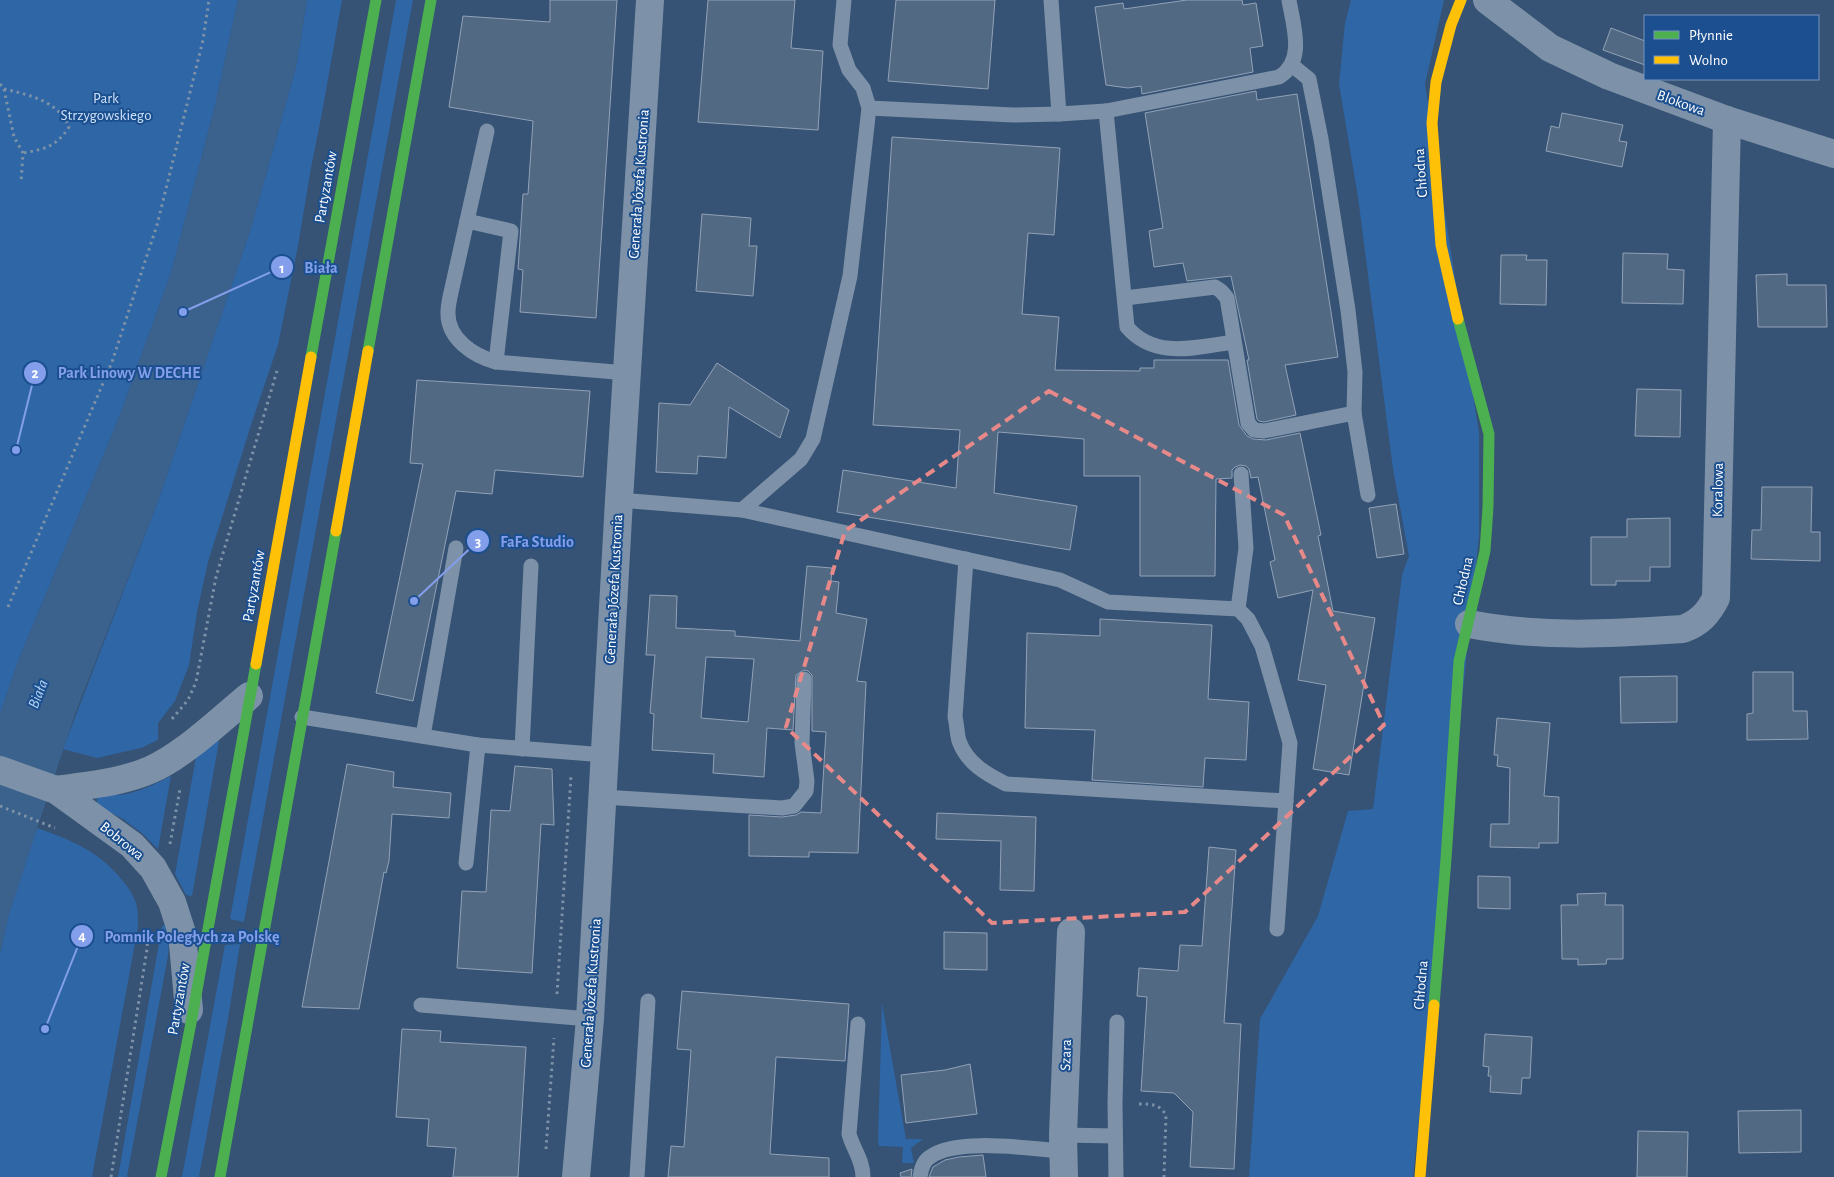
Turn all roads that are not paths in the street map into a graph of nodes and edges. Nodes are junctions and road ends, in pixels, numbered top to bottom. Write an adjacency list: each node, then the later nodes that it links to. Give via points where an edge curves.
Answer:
1 (376, 0): 32 (main road, Partyzantów)
2 (431, 0): 33 (main road)
3 (650, 0): 20 (street, Generała Józefa Kustronia)
4 (844, 0): 10 (lane, via 840,45 849,70 864,88)
5 (1051, 0): 12 (lane)
6 (1289, 0): 9 (lane, via 1296,43)
7 (1462, 0): 30 (main road, Chłodna, via 1451,24 1436,82 1432,123 1441,245 1462,337 1490,434 1485,551)
8 (1486, 0): 13 (street, Blokowa, via 1550,48 1609,76)
9 (1293, 66): 11 (lane, via 1279,77); 21 (lane, via 1309,79 1321,139 1349,319 1355,372)
10 (869, 108): 12 (lane); 25 (lane, via 850,276 814,439 801,459)
11 (1106, 111): 12 (lane); 17 (lane)
12 (1059, 114)
13 (1728, 120): 15 (street, Blokowa); 30 (street, Koralowa, via 1716,598 1710,610 1694,625 1683,629 1600,634 1513,632)
14 (487, 131): 16 (lane)
15 (1834, 154)
16 (467, 222): 19 (lane, via 450,296 449,322 468,350); 19 (lane, via 511,231)
17 (1125, 298): 18 (lane, via 1127,327 1143,341 1179,350); 18 (lane, via 1215,287 1227,298)
18 (1234, 342): 21 (lane, via 1248,423 1254,430 1264,431)
19 (496, 362): 20 (lane)
20 (627, 373): 24 (street, Generała Józefa Kustronia)
21 (1354, 413): 23 (lane)
22 (1241, 474): 29 (lane, via 1246,548)
23 (1368, 495)
24 (619, 500): 25 (lane); 37 (street, Generała Józefa Kustronia)
25 (742, 510): 27 (lane)
26 (456, 548): 34 (lane)
27 (966, 559): 29 (lane, via 1060,580 1108,602); 41 (lane, via 955,718 959,741 970,760 987,775 1006,784)
28 (531, 566): 36 (lane)
29 (1238, 609): 41 (lane, via 1248,619 1262,646 1290,743)
30 (1469, 624): 60 (main road, Chłodna, via 1459,661)
31 (804, 679): 40 (lane, via 802,743 807,782 806,791 794,806 782,808)
32 (249, 696): 39 (street, Bobrowa, via 176,755 152,770 112,783); 49 (main road, Partyzantów)
33 (302, 717): 34 (lane); 54 (main road)
34 (423, 736): 35 (lane)
35 (478, 745): 36 (lane); 42 (lane)
36 (522, 748): 37 (lane)
37 (605, 755): 40 (street, Generała Józefa Kustronia)
38 (0, 770): 39 (street, Bobrowa)
39 (56, 790): 49 (street, Bobrowa, via 132,845 153,868 172,902 182,932)
40 (603, 797): 47 (street, Generała Józefa Kustronia)
41 (1286, 801): 43 (lane)
42 (466, 863)
43 (1278, 930)
44 (1071, 932): 52 (street, Szara)
45 (648, 1000): 56 (lane)
46 (420, 1005): 47 (lane)
47 (590, 1019): 55 (street, Generała Józefa Kustronia)
48 (1117, 1022): 51 (lane)
49 (190, 1023): 53 (main road, Partyzantów)
50 (858, 1024): 57 (lane, via 849,1134 862,1165)
51 (1116, 1136): 52 (lane); 59 (lane)
52 (1063, 1154): 58 (lane, via 981,1146 943,1150 924,1162)
53 (161, 1177)
54 (220, 1177)
55 (576, 1177)
56 (637, 1177)
57 (863, 1177)
58 (920, 1177)
59 (1116, 1177)
60 (1420, 1177)

